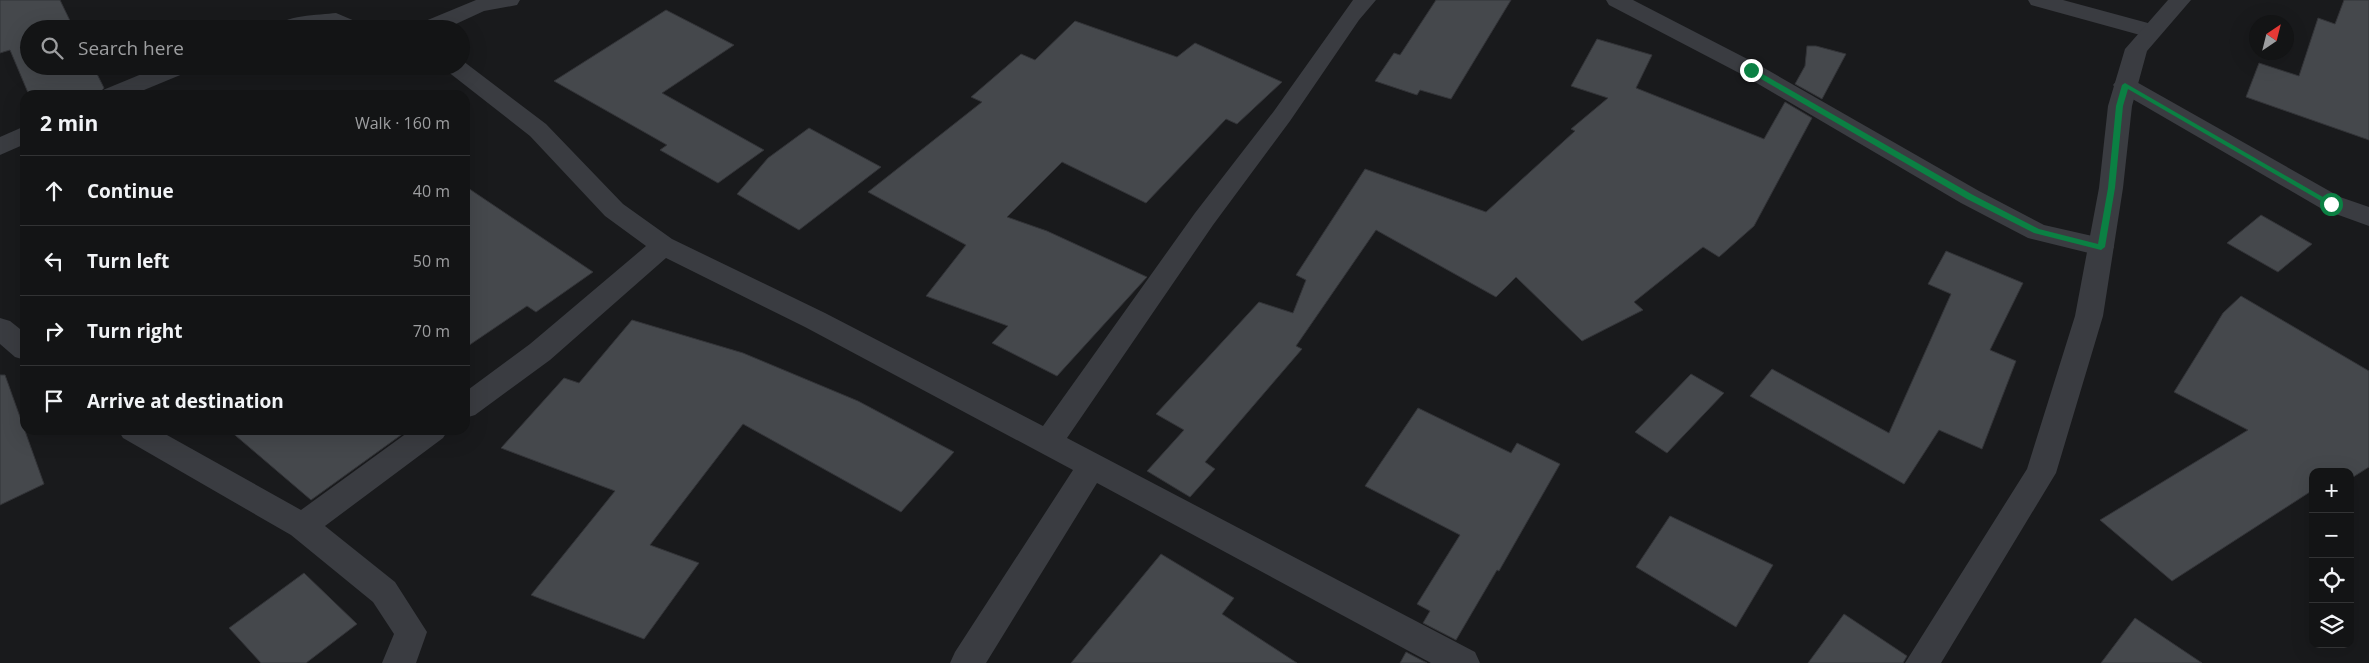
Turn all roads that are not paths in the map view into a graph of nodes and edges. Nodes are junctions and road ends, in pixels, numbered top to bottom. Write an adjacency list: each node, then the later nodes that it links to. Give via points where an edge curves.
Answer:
1 (509, 0): 6 (street, via 478,6)
2 (1365, 0): 22 (street, via 1350,16 1282,116 1204,219)
3 (1616, 0): 16 (street, via 1744,66 1970,197 2037,232)
4 (2039, 0): 7 (street)
5 (2180, 0): 7 (street)
6 (446, 20)
7 (2151, 31): 10 (street, via 2136,49)
8 (160, 75): 11 (street)
9 (467, 75): 15 (street, via 538,130 614,210)
10 (2125, 85): 14 (street, via 2331,204); 16 (street)
11 (122, 90)
12 (20, 137): 13 (street)
13 (0, 147)
14 (2369, 217)
15 (664, 246): 19 (street, via 540,352); 22 (street, via 815,320)
16 (2101, 247): 28 (street, via 2089,316 2041,473)
17 (0, 328): 18 (street)
18 (20, 345)
19 (470, 403)
20 (142, 435): 24 (street)
21 (426, 435): 24 (street)
22 (1048, 442): 23 (street)
23 (1092, 466): 26 (street); 27 (street)
24 (302, 526): 25 (street, via 384,592 411,632)
25 (400, 663)
26 (968, 663)
27 (1463, 663)
28 (1922, 663)

